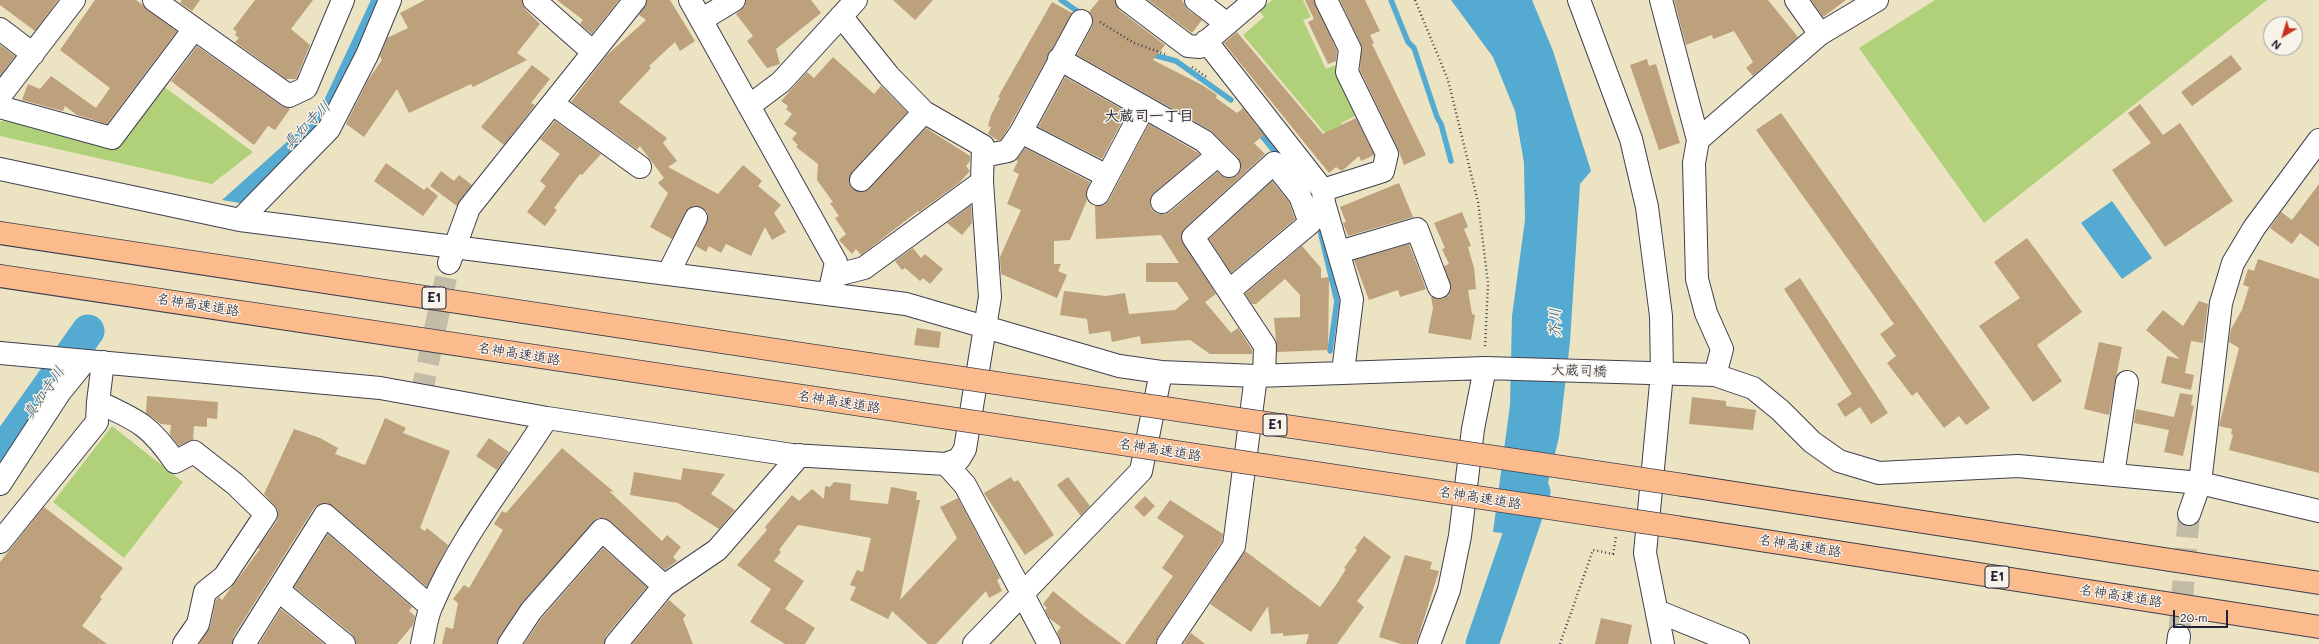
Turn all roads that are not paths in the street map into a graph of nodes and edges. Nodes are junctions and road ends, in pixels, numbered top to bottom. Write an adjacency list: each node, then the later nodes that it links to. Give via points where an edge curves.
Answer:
1 (74, 0): 26 (street)
2 (154, 0): 22 (street)
3 (343, 0): 22 (street, via 306,88 289,96)
4 (390, 0): 45 (street, via 367,55 329,129)
5 (534, 0): 25 (street)
6 (635, 0): 25 (street)
7 (690, 0): 18 (street)
8 (734, 0): 18 (street)
9 (1127, 0): 24 (street, via 1188,46 1200,47)
10 (1196, 0): 20 (street)
11 (1255, 0): 20 (street)
12 (1326, 0): 42 (street, via 1350,49 1347,72 1387,154 1383,171)
13 (1579, 0): 60 (street, via 1631,139 1647,207 1661,316)
14 (1661, 0): 35 (street)
15 (1796, 0): 23 (street)
16 (1877, 0): 23 (street)
17 (845, 7): 30 (street, via 781,82); 33 (street, via 889,76)
18 (700, 20): 30 (street)
19 (1089, 21): 27 (street)
20 (1227, 24): 24 (street)
21 (0, 29): 26 (street)
22 (194, 29): 31 (street, via 112,138)
23 (1820, 34): 35 (street)
24 (1206, 41): 42 (street)
25 (593, 52): 29 (street)
26 (33, 54): 28 (street)
27 (1059, 60): 32 (street); 34 (street)
28 (0, 96)
29 (553, 104): 38 (street); 48 (street, via 469,208)
30 (750, 106): 51 (street, via 836,262)
31 (0, 107)
32 (1144, 107): 34 (street, via 1102,185); 43 (street, via 1204,141 1224,161)
33 (924, 112): 37 (street, via 983,146); 40 (street)
34 (1021, 132): 37 (street, via 1008,151)
35 (1698, 140): 61 (street, via 1694,163 1697,279 1706,313 1722,349)
36 (2319, 140): 69 (street, via 2254,228 2233,263 2221,303)
37 (983, 156): 41 (street)
38 (640, 167)
39 (0, 168): 45 (street, 大蔵司橋)
40 (861, 180)
41 (982, 182): 51 (street, via 864,268); 54 (street, via 990,298)
42 (1324, 197): 47 (street)
43 (1162, 202)
44 (696, 218): 49 (street)
45 (240, 220): 48 (street, 大蔵司橋)
46 (0, 233): 74 (highway, E1, bridge)
47 (1338, 252): 52 (street, via 1417,229); 59 (street, via 1352,300)
48 (451, 255): 49 (street, 大蔵司橋)
49 (668, 274): 51 (street, 大蔵司橋)
50 (0, 276): 80 (highway, 名神高速道路 / E1, bridge, via 1676,527)
51 (831, 285): 54 (street, 大蔵司橋)
52 (1439, 287)
53 (1228, 291): 53 (street, via 1310,223 1300,196 1274,163 1193,237); 62 (street, via 1265,346)
54 (984, 327): 58 (street, 大蔵司橋, via 1120,366); 67 (street, via 965,449 959,459)
55 (0, 353): 56 (street)
56 (90, 361): 64 (street); 65 (street, via 380,388); 70 (street, via 60,392)
57 (1490, 368): 59 (street, 大蔵司橋); 60 (street, 大蔵司橋); 90 (street, via 1473,429 1460,536 1449,590)
58 (1161, 372): 62 (street, 大蔵司橋); 77 (street, via 1141,471)
59 (1343, 372): 62 (street, 大蔵司橋)
60 (1662, 373): 61 (street, 大蔵司橋); 79 (street, via 1645,553)
61 (1715, 375): 68 (street, 大蔵司橋, via 1752,388 1780,410 1812,442 1839,461 1879,473 2018,466)
62 (1260, 376): 89 (street, via 1234,546)
63 (2127, 382): 68 (street)
64 (98, 402): 73 (street, via 97,422); 81 (street, via 139,421 160,439 175,462 194,452 235,484 266,514 224,577 205,592 198,624)
65 (547, 418): 66 (street); 78 (street, via 487,507)
66 (800, 455): 67 (street); 75 (street, via 717,550)
67 (946, 464): 77 (street, via 965,485)
68 (2113, 475): 69 (street, 大蔵司橋)
69 (2200, 483): 71 (street, 大蔵司橋); 72 (street)
70 (0, 484)
71 (2319, 511)
72 (2189, 514)
73 (0, 542)
74 (2319, 583)
75 (664, 586): 85 (street, via 602,530 531,611); 86 (street)
76 (278, 590): 78 (street, via 325,515); 82 (street); 83 (street)
77 (1022, 592): 87 (street); 88 (street)
78 (431, 607): 84 (street)
79 (1657, 611): 91 (street); 92 (street)
80 (2319, 627)
81 (184, 644)
82 (244, 644)
83 (344, 644)
84 (422, 644)
85 (509, 644)
86 (616, 644)
87 (974, 644)
88 (1049, 644)
89 (1168, 644)
90 (1429, 644)
91 (1662, 644)
92 (1738, 644)

